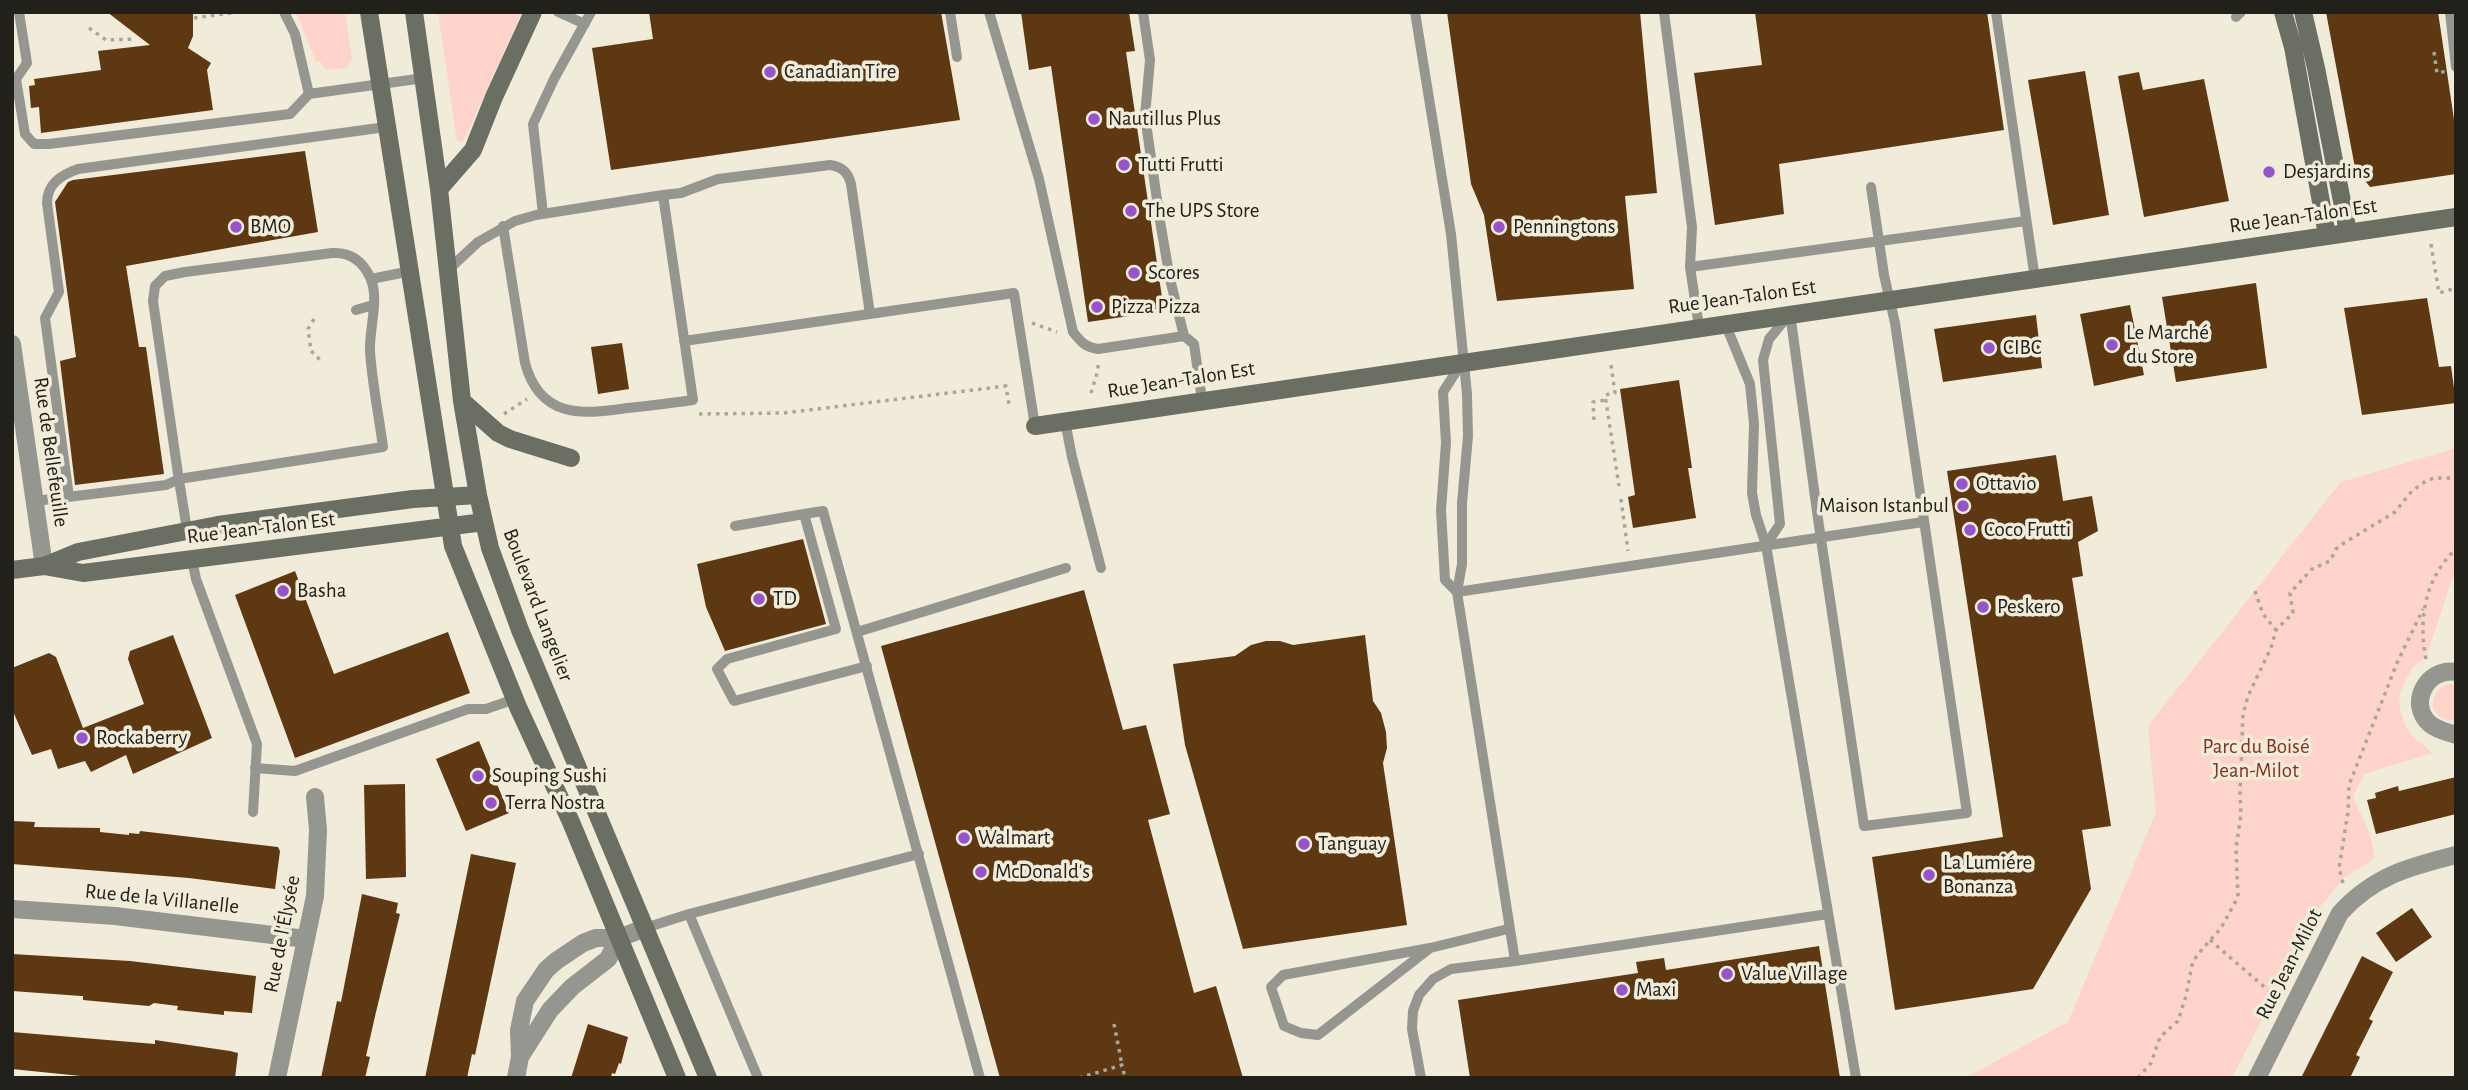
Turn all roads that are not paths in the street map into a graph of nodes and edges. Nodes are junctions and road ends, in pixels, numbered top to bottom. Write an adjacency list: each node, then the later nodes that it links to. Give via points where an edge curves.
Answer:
1 (19, 12): 21 (lane, via 27,63)
2 (284, 12): 23 (lane, via 295,34)
3 (369, 12): 22 (main road)
4 (414, 12): 20 (main road, Boulevard Langelier)
5 (533, 12): 26 (main road, via 473,150)
6 (558, 12): 17 (lane)
7 (591, 12): 17 (lane)
8 (950, 12): 18 (lane)
9 (989, 12): 47 (lane, via 1039,179 1073,332 1082,344 1098,349)
10 (1143, 12): 47 (lane, via 1150,60 1145,116 1170,279)
11 (1415, 12): 50 (lane, via 1451,234)
12 (1664, 12): 35 (lane, via 1692,227)
13 (1996, 12): 30 (lane)
14 (2283, 12): 33 (main road)
15 (2303, 12): 32 (main road)
16 (2450, 12): 19 (lane)
17 (585, 24): 28 (lane, via 533,124)
18 (957, 57)
19 (2456, 67)
20 (424, 78): 22 (lane); 26 (main road, Boulevard Langelier)
21 (14, 80): 23 (lane, via 25,134 40,145 290,114)
22 (380, 84): 23 (lane); 24 (main road)
23 (309, 94)
24 (386, 127): 36 (main road); 59 (lane, via 78,169 54,183 47,203 59,292 46,318)
25 (1871, 187): 34 (lane)
26 (439, 189): 37 (main road, Boulevard Langelier)
27 (663, 195): 28 (lane); 44 (lane, via 718,180 839,167 851,184); 48 (lane)
28 (543, 214): 31 (lane)
29 (2456, 217): 32 (main road, Rue Jean-Talon Est)
30 (2026, 221): 34 (lane); 38 (lane)
31 (503, 226): 37 (lane); 48 (lane, via 528,373 540,393 557,407 592,413 693,400)
32 (2348, 232): 33 (main road, Rue Jean-Talon Est)
33 (2327, 235): 38 (main road, Rue Jean-Talon Est)
34 (1878, 240): 35 (lane); 40 (lane)
35 (1690, 267): 46 (lane)
36 (411, 271): 39 (lane); 60 (main road)
37 (447, 271): 53 (main road, Boulevard Langelier)
38 (2035, 278): 40 (main road, Rue Jean-Talon Est)
39 (371, 279): 41 (lane); 57 (lane, via 362,263 339,253 185,272 160,280 152,292)
40 (1889, 298): 43 (main road, Rue Jean-Talon Est); 64 (lane)
41 (373, 305): 42 (lane); 57 (lane, via 370,353 383,447)
42 (356, 310)
43 (1790, 313): 45 (main road, Rue Jean-Talon Est); 68 (lane); 69 (lane, via 1769,339 1763,360 1780,524)
44 (870, 314): 48 (lane); 55 (lane, via 1014,293)
45 (1725, 323): 46 (main road, Rue Jean-Talon Est); 69 (lane, via 1751,384 1752,493)
46 (1699, 327): 50 (main road, Rue Jean-Talon Est)
47 (1184, 336): 52 (lane, via 1194,344)
48 (684, 341)
49 (12, 344): 51 (street, Rue de Bellefeuille)
50 (1463, 361): 52 (main road, Rue Jean-Talon Est); 75 (lane, via 1468,436); 75 (lane, via 1443,392 1445,580)
51 (14, 366): 61 (street, Rue de Bellefeuille)
52 (1202, 400): 54 (main road, Rue Jean-Talon Est)
53 (462, 401): 56 (main road, via 498,433); 58 (main road, Boulevard Langelier)
54 (1065, 422): 55 (main road, Rue Jean-Talon Est); 73 (lane)
55 (1035, 426)
56 (571, 458)
57 (179, 479): 59 (lane, via 166,485); 67 (lane)
58 (478, 495): 60 (main road, Rue Jean-Talon Est); 63 (main road, Boulevard Langelier)
59 (69, 497): 61 (lane)
60 (444, 497): 66 (main road); 67 (main road, Rue Jean-Talon Est)
61 (35, 501): 71 (street, Rue de Bellefeuille)
62 (804, 514): 65 (lane); 76 (lane, via 823,511); 77 (lane, via 835,629 726,659 717,669 721,680 734,701)
63 (484, 522): 66 (main road, Rue Jean-Talon Est); 89 (main road, Boulevard Langelier, via 502,585)
64 (1923, 522): 68 (lane); 68 (lane, via 1967,813 1864,826)
65 (735, 526)
66 (449, 527): 70 (main road, Rue Jean-Talon Est); 79 (main road, via 457,558)
67 (187, 531): 71 (main road, Rue Jean-Talon Est, via 78,552)
68 (1821, 537): 69 (lane)
69 (1766, 545): 75 (lane); 88 (lane)
70 (192, 560): 71 (main road, Rue Jean-Talon Est, via 83,573); 81 (lane, via 257,744)
71 (44, 566): 74 (main road, Rue Jean-Talon Est)
72 (1066, 568): 76 (lane)
73 (1101, 568)
74 (12, 570)
75 (1457, 592): 90 (lane)
76 (857, 632): 77 (lane)
77 (867, 666): 84 (lane)
78 (2456, 672): 80 (street, via 2431,677 2420,694 2428,722)
79 (515, 699): 81 (lane, via 486,709 468,709 295,771); 91 (main road)
80 (2456, 735)
81 (255, 768): 83 (lane)
82 (315, 797): 92 (street, Rue de l'Élysée, via 317,876)
83 (253, 811)
84 (919, 854): 87 (lane); 101 (lane)
85 (2456, 855): 104 (street, Rue Jean-Milot, via 2388,875 2353,898 2340,913)
86 (12, 909): 92 (street, Rue de la Villanelle, via 127,917)
87 (689, 914): 89 (lane); 100 (lane)
88 (1828, 914): 94 (lane); 103 (lane)
89 (645, 928): 91 (street); 99 (main road, Boulevard Langelier)
90 (1508, 929): 93 (lane); 94 (lane)
91 (619, 938): 95 (street, via 608,959 550,1010); 95 (street, via 583,943 540,977 525,1000); 98 (main road)
92 (306, 939): 96 (street, Rue de l'Élysée)
93 (1430, 948): 93 (lane, via 1318,1035 1283,1027 1272,987 1283,975)
94 (1515, 961): 102 (lane, via 1451,969 1433,979 1419,995 1412,1029)
95 (520, 1057): 97 (street)
96 (277, 1078)
97 (516, 1078)
98 (677, 1078)
99 (708, 1078)
100 (758, 1078)
101 (980, 1078)
102 (1421, 1078)
103 (1856, 1078)
104 (2257, 1078)

